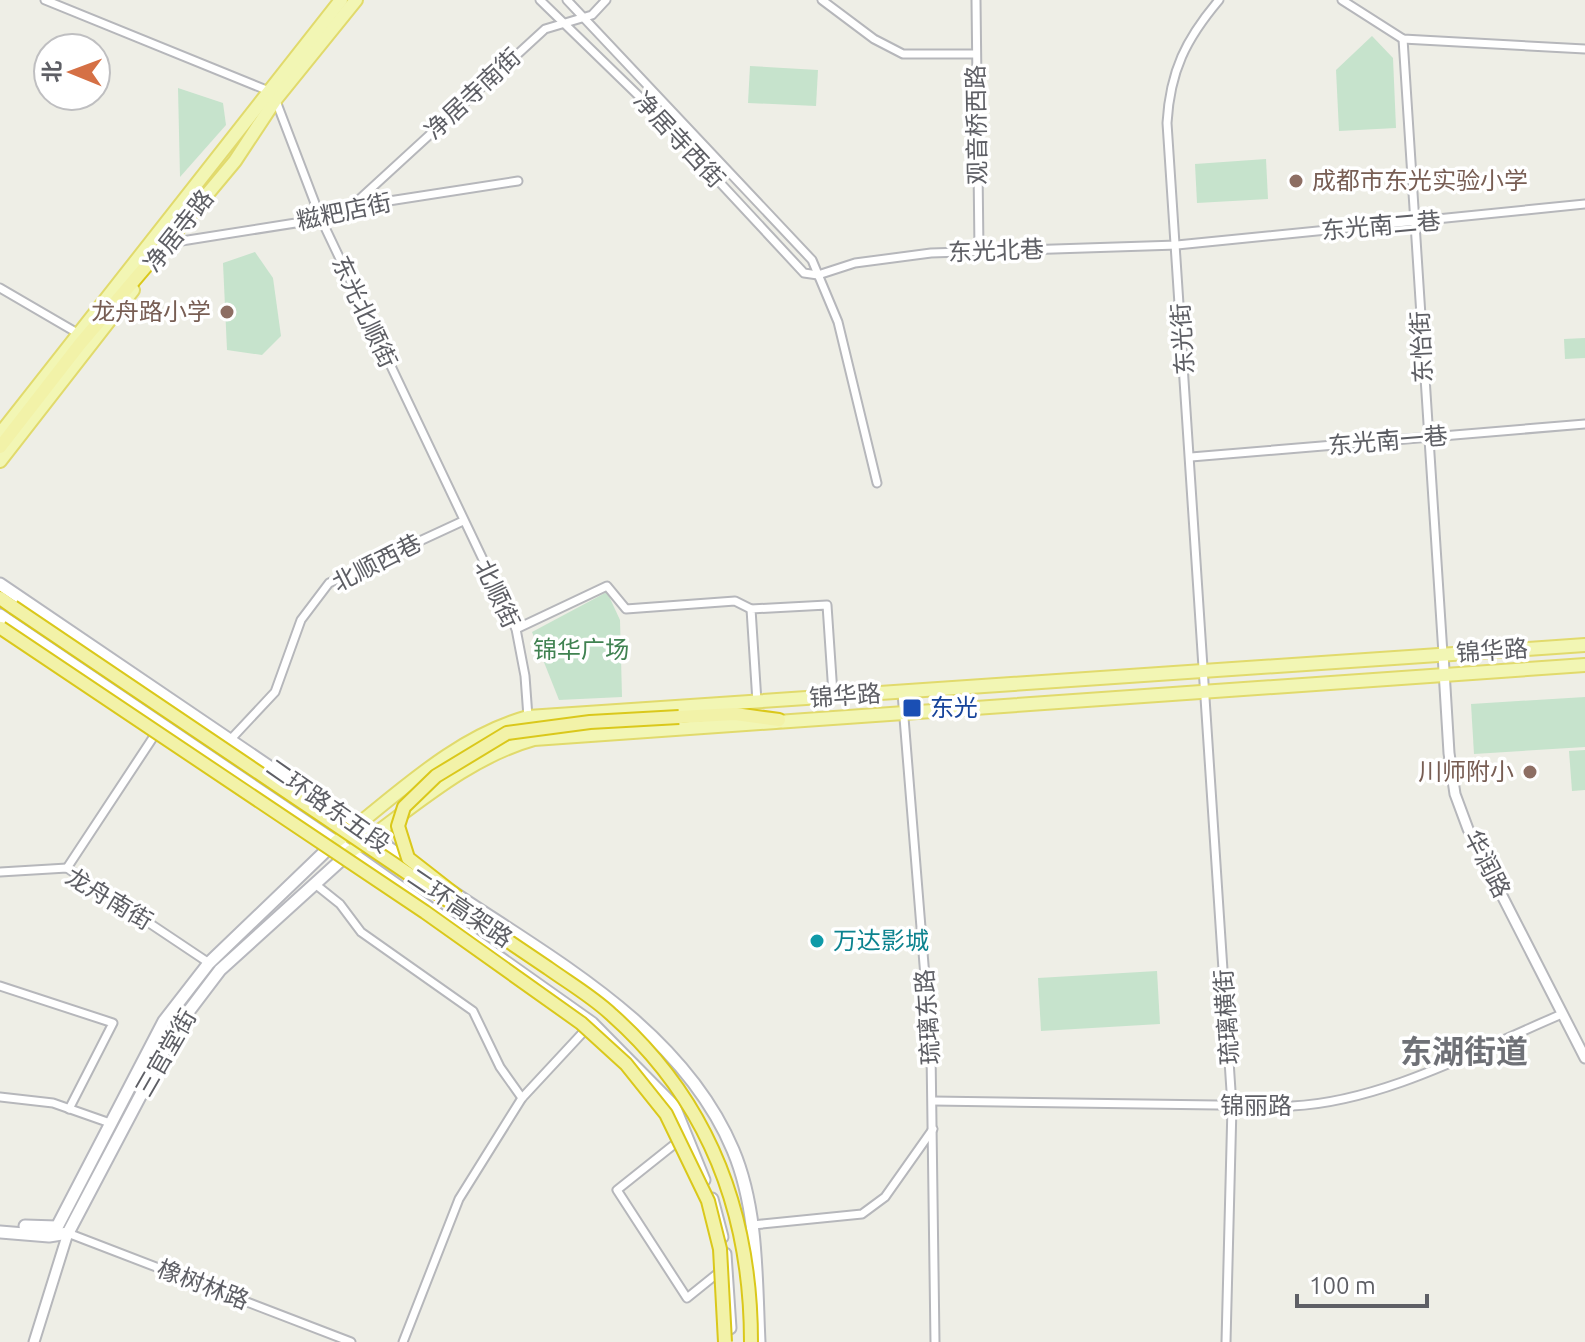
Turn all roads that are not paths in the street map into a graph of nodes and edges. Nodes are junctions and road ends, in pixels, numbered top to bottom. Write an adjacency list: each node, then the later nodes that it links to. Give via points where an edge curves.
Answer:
1 (45, 0): 16 (street)
2 (341, 0): 16 (main road, 净居寺路)
3 (356, 0): 16 (main road, 净居寺路)
4 (540, 0): 12 (street, 净居寺西街)
5 (567, 0): 11 (street, 净居寺西街)
6 (606, 0): 11 (street, 净居寺南街)
7 (822, 0): 15 (street, via 903,54)
8 (976, 0): 15 (street, 观音桥西路)
9 (1219, 0): 23 (street, 东光街, via 1194,30 1169,86)
10 (1342, 0): 13 (street)
11 (584, 17): 12 (street, 净居寺南街); 26 (street, 净居寺西街, via 812,260)
12 (566, 22): 19 (street, 净居寺南街, via 545,29); 26 (street, 净居寺西街, via 804,273)
13 (1403, 39): 14 (street); 21 (street, 东怡街)
14 (1585, 49)
15 (976, 54): 24 (street, 观音桥西路)
16 (272, 95): 20 (street, 东光北顺街); 22 (main road, 净居寺路, via 235,161); 28 (main road, 净居寺路)
17 (518, 181): 19 (street, 糍粑店街)
18 (1585, 204): 21 (street, 东光南二巷)
19 (350, 207): 20 (street, 糍粑店街)
20 (321, 219): 22 (street, 糍粑店街); 36 (street, 东光北顺街)
21 (1415, 223): 23 (street, 东光南二巷); 31 (street, 东怡街)
22 (169, 243): 25 (main road, 净居寺路)
23 (1177, 245): 24 (street, 东光北巷); 33 (street, 东光街)
24 (979, 250): 26 (street, 东光北巷, via 855,263)
25 (153, 258): 32 (highway); 34 (main road, 净居寺路)
26 (818, 275): 35 (street, 净居寺西街, via 838,322)
27 (0, 288): 28 (street)
28 (79, 334): 30 (main road, 净居寺路)
29 (1585, 424): 31 (street, 东光南一巷)
30 (0, 434)
31 (1427, 438): 33 (street, 东光南一巷); 44 (street, 东怡街)
32 (0, 447)
33 (1191, 457): 46 (street, 东光街)
34 (0, 461)
35 (877, 483)
36 (463, 521): 42 (street, 北顺街); 56 (street, 北顺西巷, via 329,583 301,620 275,692)
37 (0, 584): 56 (main road, 二环路东五段)
38 (0, 598): 65 (highway, 二环高架路, bridge)
39 (751, 609): 42 (street, via 735,601 626,609 607,586); 50 (street, via 827,605); 51 (street)
40 (0, 615): 55 (main road, 二环路东五段)
41 (0, 627): 86 (highway, 二环高架路, bridge, via 425,912 581,1023 626,1064 666,1114 708,1201 720,1249)
42 (516, 629): 53 (street, 北顺街)
43 (1585, 645): 44 (main road, 锦华路)
44 (1443, 654): 46 (main road, 锦华路); 47 (street, 华润路)
45 (1585, 665): 47 (main road, 锦华路)
46 (1205, 672): 48 (street, 东光街); 49 (main road, 锦华路)
47 (1445, 675): 48 (main road, 锦华路); 67 (street, 华润路, via 1455,794)
48 (1206, 692): 52 (main road, 锦华路); 73 (street, 琉璃横街)
49 (902, 693): 51 (main road, 锦华路); 52 (street, 琉璃东路)
50 (833, 694)
51 (757, 702): 53 (main road, 锦华路)
52 (903, 713): 54 (main road, 锦华路); 72 (street, 琉璃东路)
53 (528, 717): 57 (main road, 锦华路, via 499,725 446,755)
54 (779, 720): 58 (main road, 锦华路, via 534,739 503,748); 65 (highway, bridge, via 735,714 590,722 507,733 436,776 404,807 398,826 408,858 519,940)
55 (160, 726): 59 (main road, 二环路东五段); 61 (street)
56 (231, 739): 57 (main road, 二环路东五段)
57 (356, 826): 58 (main road, 二环路东五段); 59 (main road, 锦华路)
58 (372, 837): 60 (main road, 锦华路); 79 (main road, 二环路东五段, via 620,1005 696,1087 733,1151)
59 (336, 842): 60 (main road, 二环路东五段); 64 (main road, 三官堂街)
60 (350, 852): 63 (main road, 三官堂街); 68 (main road, 二环路东五段)
61 (67, 868): 62 (street, 龙舟南街); 64 (street, 龙舟南街)
62 (0, 872)
63 (315, 884): 71 (street, via 340,904 361,932 473,1011); 80 (main road, 三官堂街, via 220,970 176,1028)
64 (209, 963): 75 (main road, 三官堂街, via 164,1021)
65 (548, 968): 87 (highway, 二环高架路, bridge, via 610,1013 649,1050 711,1144 744,1239)
66 (0, 986): 74 (street, via 113,1023)
67 (1562, 1014): 69 (street, 华润路); 73 (street, 锦丽路, via 1331,1103)
68 (592, 1023): 71 (street); 77 (main road, 二环路东五段, via 674,1106)
69 (1585, 1058)
70 (0, 1097): 74 (street)
71 (522, 1098): 85 (street, via 459,1199)
72 (933, 1101): 73 (street, 锦丽路); 76 (street, 琉璃东路)
73 (1232, 1106): 90 (street, 琉璃横街)
74 (69, 1109): 75 (street)
75 (110, 1123): 80 (main road, 三官堂街)
76 (933, 1129): 79 (street, via 885,1197 862,1214); 89 (street, 琉璃东路)
77 (685, 1135): 82 (main road, 二环路东五段, via 718,1214); 82 (street, via 617,1190 687,1298)
78 (0, 1224): 80 (main road)
79 (753, 1225): 88 (main road, 二环路东五段)
80 (63, 1230): 81 (main road, via 49,1236); 83 (street); 84 (street, 橡树林路)
81 (0, 1232)
82 (727, 1266): 86 (main road, 二环路东五段)
83 (34, 1342)
84 (351, 1342)
85 (403, 1342)
86 (728, 1342)
87 (751, 1342)
88 (759, 1342)
89 (935, 1342)
90 (1226, 1342)

